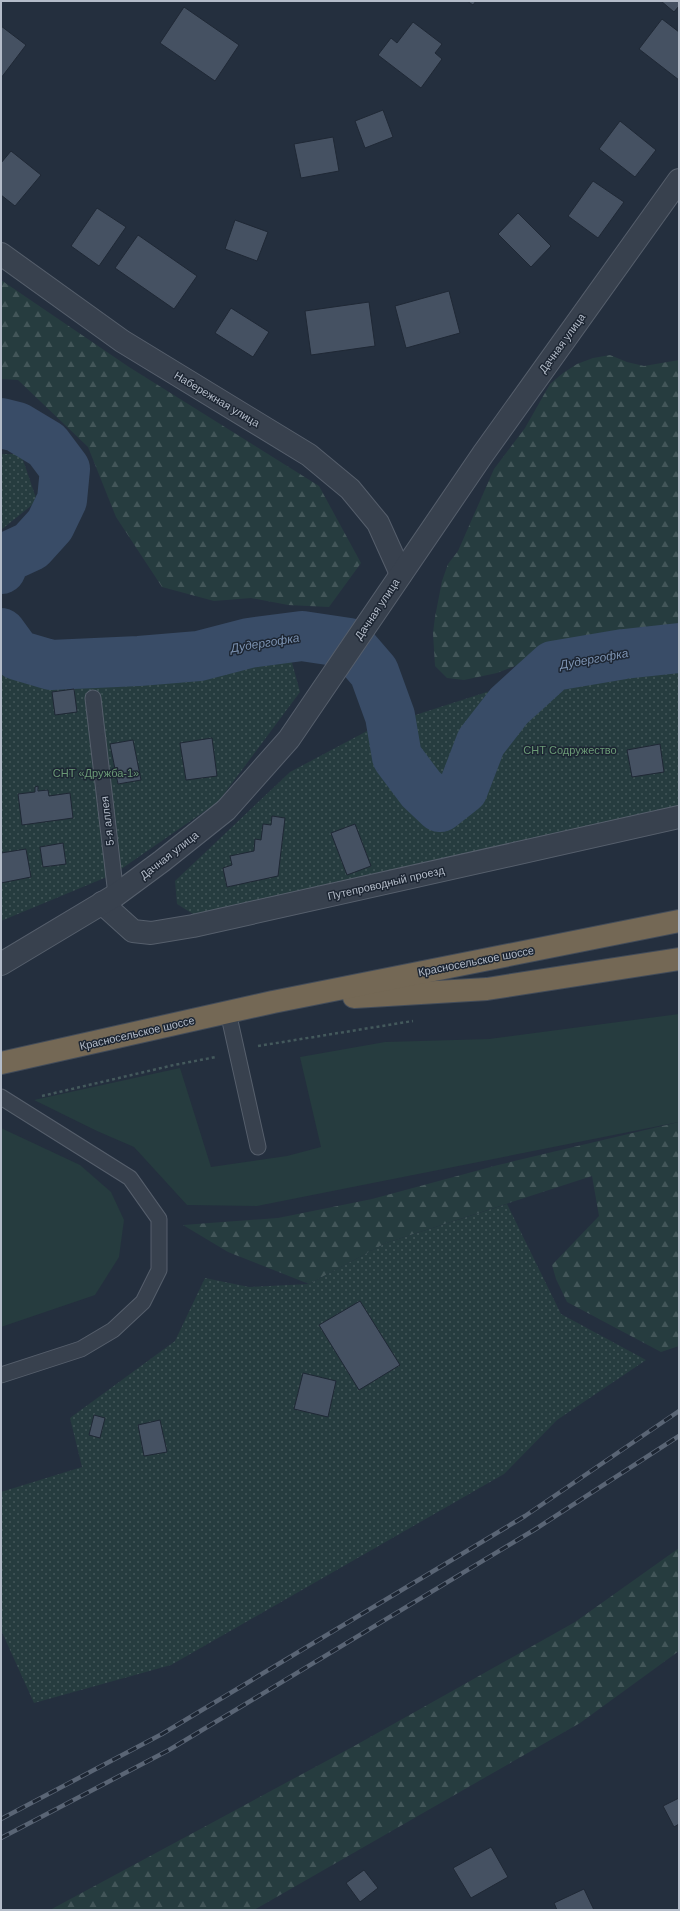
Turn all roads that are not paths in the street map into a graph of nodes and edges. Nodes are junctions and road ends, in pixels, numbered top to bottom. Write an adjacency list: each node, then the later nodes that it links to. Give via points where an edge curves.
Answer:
1 (679, 180): 3 (street, Дачная улица, via 483,454)
2 (1, 254): 3 (street, Набережная улица, via 122,341 309,455 350,488 378,523)
3 (401, 574): 6 (street, Дачная улица, via 289,739 226,810)
4 (93, 698): 6 (lane, 5-я аллея)
5 (679, 817): 6 (street, Путепроводный проезд, via 193,926 150,933 133,931)
6 (109, 899): 9 (street, Дачная улица)
7 (679, 921): 10 (highway, Красносельское шоссе)
8 (679, 959): 10 (highway, Красносельское шоссе, via 487,989)
9 (1, 964)
10 (273, 1002): 11 (highway, Красносельское шоссе)
11 (228, 1012): 12 (highway, Красносельское шоссе); 14 (lane)
12 (1, 1063)
13 (5, 1100): 15 (lane, via 130,1178 160,1219 159,1270 143,1302 113,1330 81,1349)
14 (258, 1147)
15 (1, 1375)

